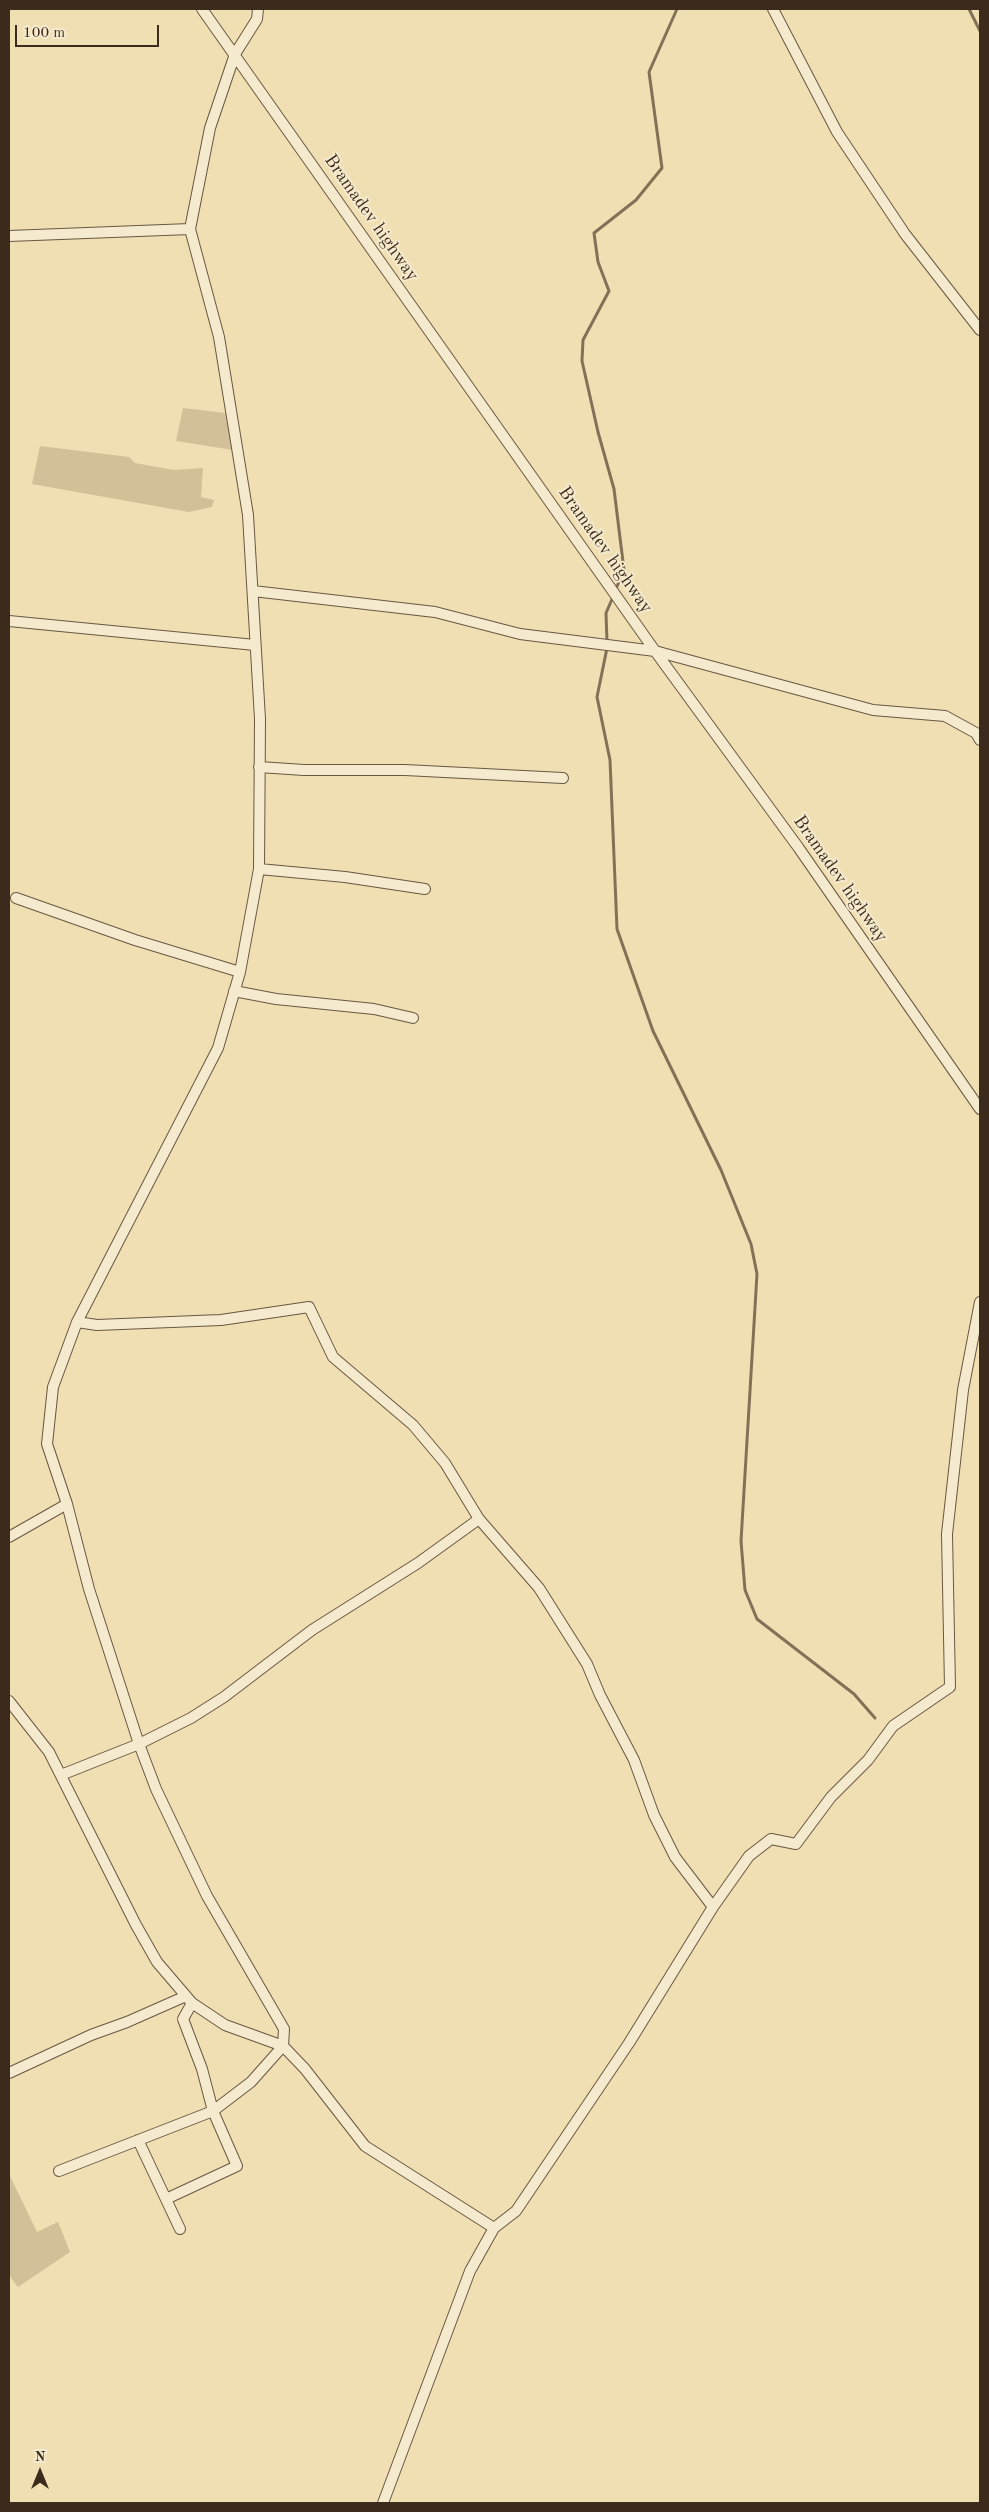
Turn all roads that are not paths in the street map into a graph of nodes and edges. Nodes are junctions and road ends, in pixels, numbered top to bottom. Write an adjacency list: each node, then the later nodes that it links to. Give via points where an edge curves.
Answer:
1 (202, 9): 4 (street, Bramadev highway)
2 (258, 9): 4 (street, via 257,19)
3 (773, 9): 7 (street, via 837,132 905,234)
4 (235, 54): 5 (street, via 210,128); 11 (street, Bramadev highway)
5 (190, 230): 6 (street); 8 (street, via 219,337 248,515)
6 (9, 236)
7 (980, 330)
8 (253, 591): 10 (street); 11 (street, via 435,612 520,634)
9 (9, 622): 10 (street)
10 (254, 645): 13 (street, via 260,719)
11 (655, 651): 12 (street, via 873,710 945,716 976,733); 21 (street, Bramadev highway, via 798,847)
12 (980, 740)
13 (259, 767): 14 (street); 15 (street)
14 (563, 778)
15 (259, 869): 16 (street); 18 (street)
16 (425, 889)
17 (16, 898): 18 (street, via 135,940)
18 (240, 972): 19 (street)
19 (234, 991): 20 (street, via 276,999 374,1009); 23 (street, via 218,1048)
20 (414, 1018)
21 (980, 1109)
22 (980, 1302): 30 (street, via 963,1390 946,1534 950,1687 893,1726 868,1760 831,1797 796,1844 771,1840 748,1856)
23 (77, 1322): 24 (street, via 53,1387 47,1444); 25 (street, via 221,1320 309,1307 332,1357 413,1425 445,1462)
24 (67, 1504): 26 (street); 28 (street)
25 (479, 1518): 28 (street, via 418,1563 312,1630 224,1697); 30 (street, via 538,1588 587,1664 634,1760 654,1815 675,1857)
26 (9, 1537)
27 (9, 1701): 29 (street, via 49,1752)
28 (139, 1744): 29 (street); 32 (street, via 156,1789 207,1896 284,2029)
29 (61, 1775): 31 (street, via 157,1962)
30 (713, 1907): 38 (street, via 629,2043 516,2211)
31 (189, 1999): 32 (street, via 224,2025); 33 (street, via 91,2035); 34 (street, via 183,2019)
32 (283, 2046): 34 (street, via 251,2082); 38 (street, via 365,2146)
33 (9, 2073)
34 (214, 2111): 35 (street); 37 (street, via 237,2166)
35 (138, 2140): 36 (street); 37 (street)
36 (59, 2171)
37 (166, 2199): 39 (street)
38 (494, 2228): 40 (street, via 470,2271)
39 (180, 2229)
40 (384, 2503)

